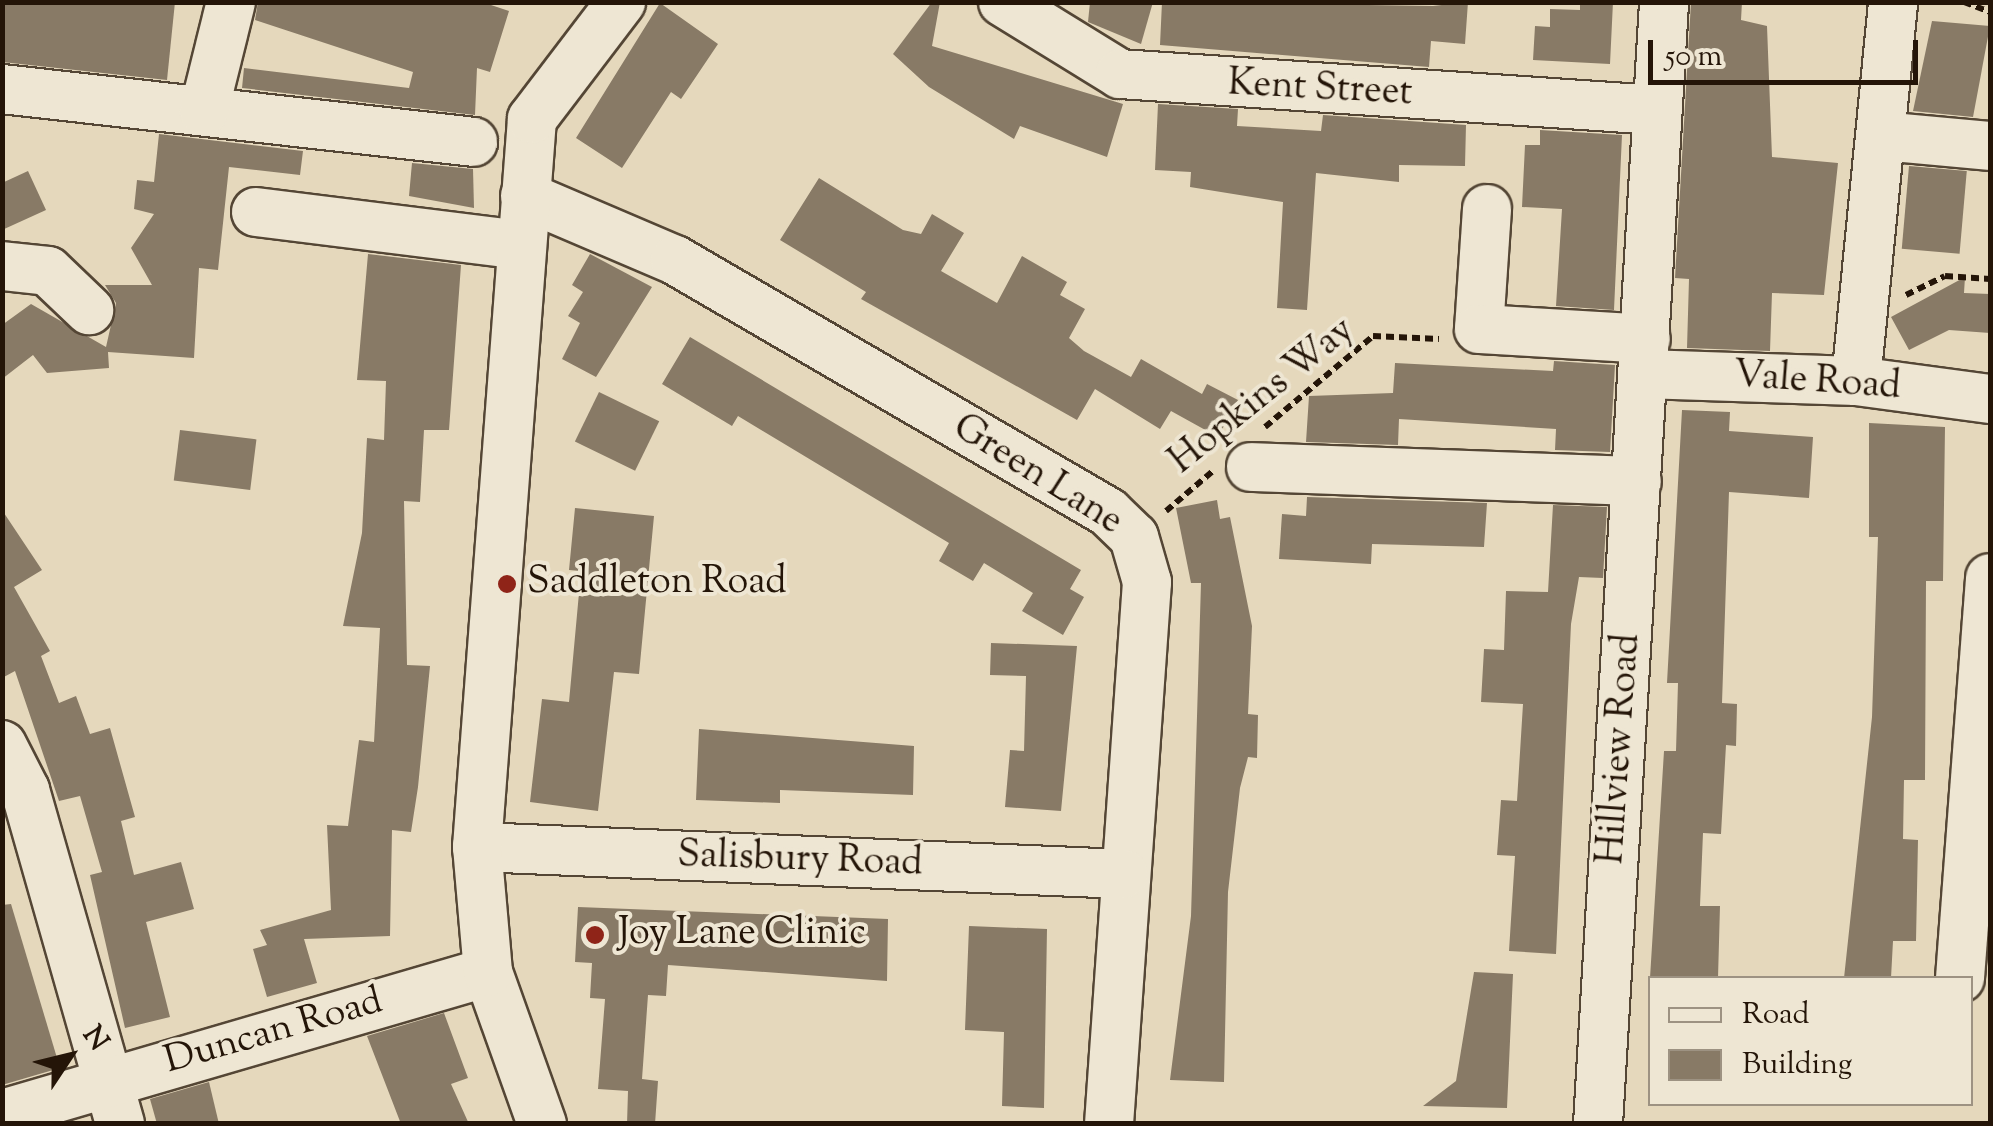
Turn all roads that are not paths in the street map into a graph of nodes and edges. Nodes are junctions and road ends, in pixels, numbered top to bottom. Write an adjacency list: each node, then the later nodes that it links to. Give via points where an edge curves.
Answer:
1 (232, 2): 7 (street)
2 (1003, 2): 8 (street, Kent Street, via 1120,74)
3 (1664, 2): 8 (street, Hillview Road)
4 (1893, 2): 9 (street)
5 (603, 9): 12 (street, via 532,119)
6 (2, 89): 7 (street)
7 (204, 110): 10 (street)
8 (1657, 110): 18 (street, Hillview Road)
9 (1882, 136): 11 (street); 19 (street)
10 (473, 142)
11 (1990, 146)
12 (525, 196): 15 (street); 26 (street, Green Lane, via 676,260 1108,512 1134,538 1148,582)
13 (1486, 209): 18 (street, Vale Road, via 1479,329)
14 (256, 212): 15 (street)
15 (521, 244): 25 (street)
16 (2, 266): 17 (street, via 48,271)
17 (89, 310)
18 (1645, 357): 19 (street, Vale Road); 22 (street, Hillview Road)
19 (1856, 381): 20 (street, Vale Road)
20 (1990, 399)
21 (1243, 455): 22 (street)
22 (1638, 482): 33 (street, Hillview Road)
23 (1990, 578): 28 (street)
24 (2, 745): 29 (street, via 25,790)
25 (476, 848): 26 (street, Salisbury Road); 27 (street)
26 (1123, 874): 32 (street, Green Lane)
27 (488, 972): 29 (street, Duncan Road); 31 (street)
28 (1960, 976)
29 (115, 1101): 30 (street, Duncan Road)
30 (2, 1114)
31 (542, 1124)
32 (1109, 1124)
33 (1598, 1124)

